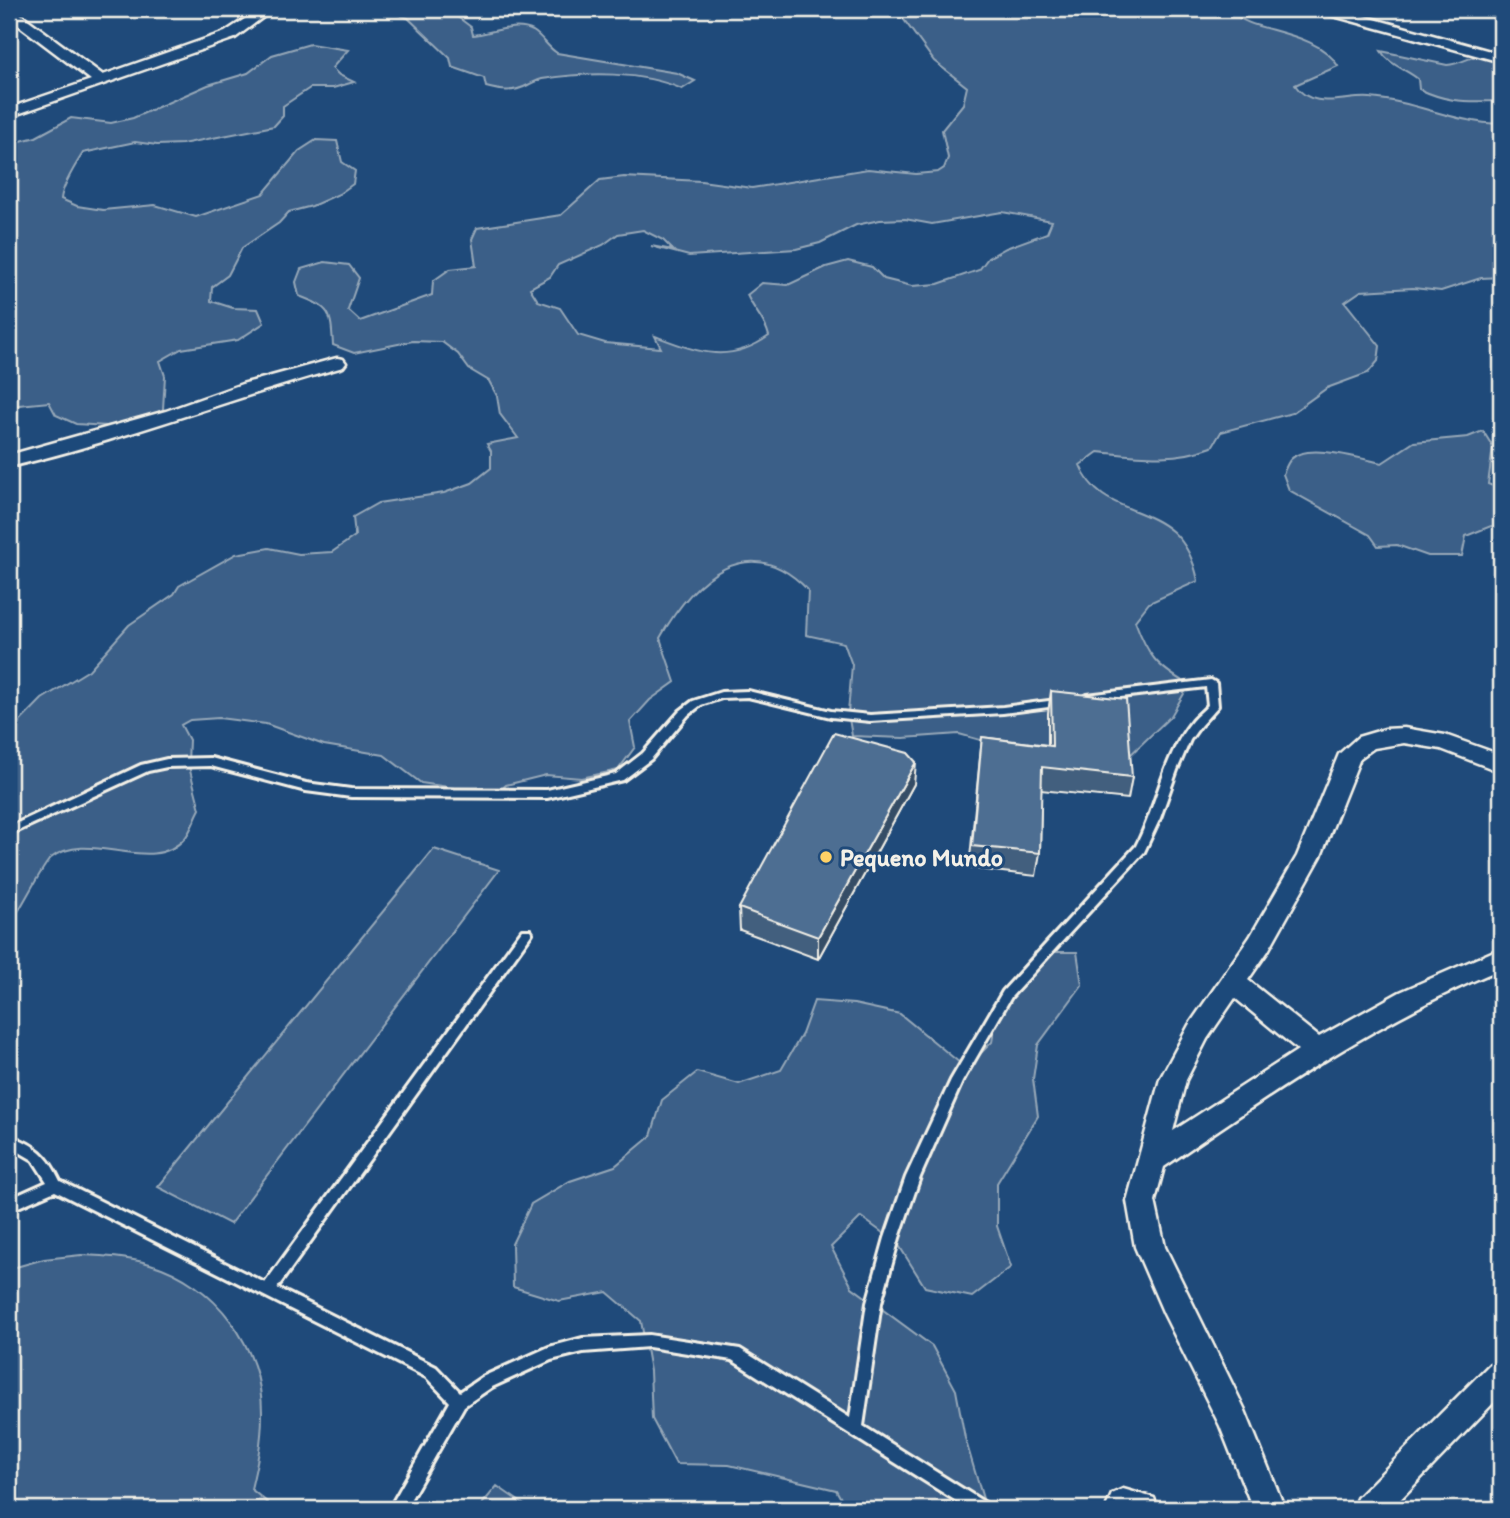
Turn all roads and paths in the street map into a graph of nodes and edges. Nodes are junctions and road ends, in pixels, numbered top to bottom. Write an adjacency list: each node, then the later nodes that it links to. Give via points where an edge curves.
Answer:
1 (268, 9): 5 (street, via 230,35)
2 (1324, 9): 4 (street)
3 (9, 12): 5 (street)
4 (1501, 58)
5 (102, 81): 6 (street)
6 (9, 113)
7 (337, 363): 8 (street)
8 (9, 461)
9 (1501, 764): 13 (street, via 1454,743 1416,736 1359,746 1350,754 1309,856)
10 (9, 831): 22 (lane, via 145,768 167,763 211,762 306,787 352,793 547,794 619,777 647,756 684,713 721,695 748,694 831,714 870,718 1003,710 1211,683 1213,706 1176,758 1154,826 1140,849 1007,994 946,1103 913,1177 874,1303)
11 (526, 933): 19 (lane)
12 (1501, 958): 14 (street, via 1409,999)
13 (1233, 982): 14 (street); 16 (street, via 1173,1079)
14 (1318, 1051): 16 (street)
15 (9, 1140): 17 (lane, via 34,1150)
16 (1151, 1161): 25 (street, via 1141,1201 1150,1247 1233,1419)
17 (55, 1185): 18 (lane); 19 (lane)
18 (9, 1205)
19 (267, 1291): 21 (lane, via 431,1372)
20 (1501, 1374): 26 (street)
21 (459, 1401): 22 (lane, via 507,1372 550,1354 583,1345 649,1341 735,1354); 23 (lane)
22 (855, 1430): 24 (lane)
23 (396, 1509)
24 (982, 1509)
25 (1269, 1509)
26 (1369, 1509)

